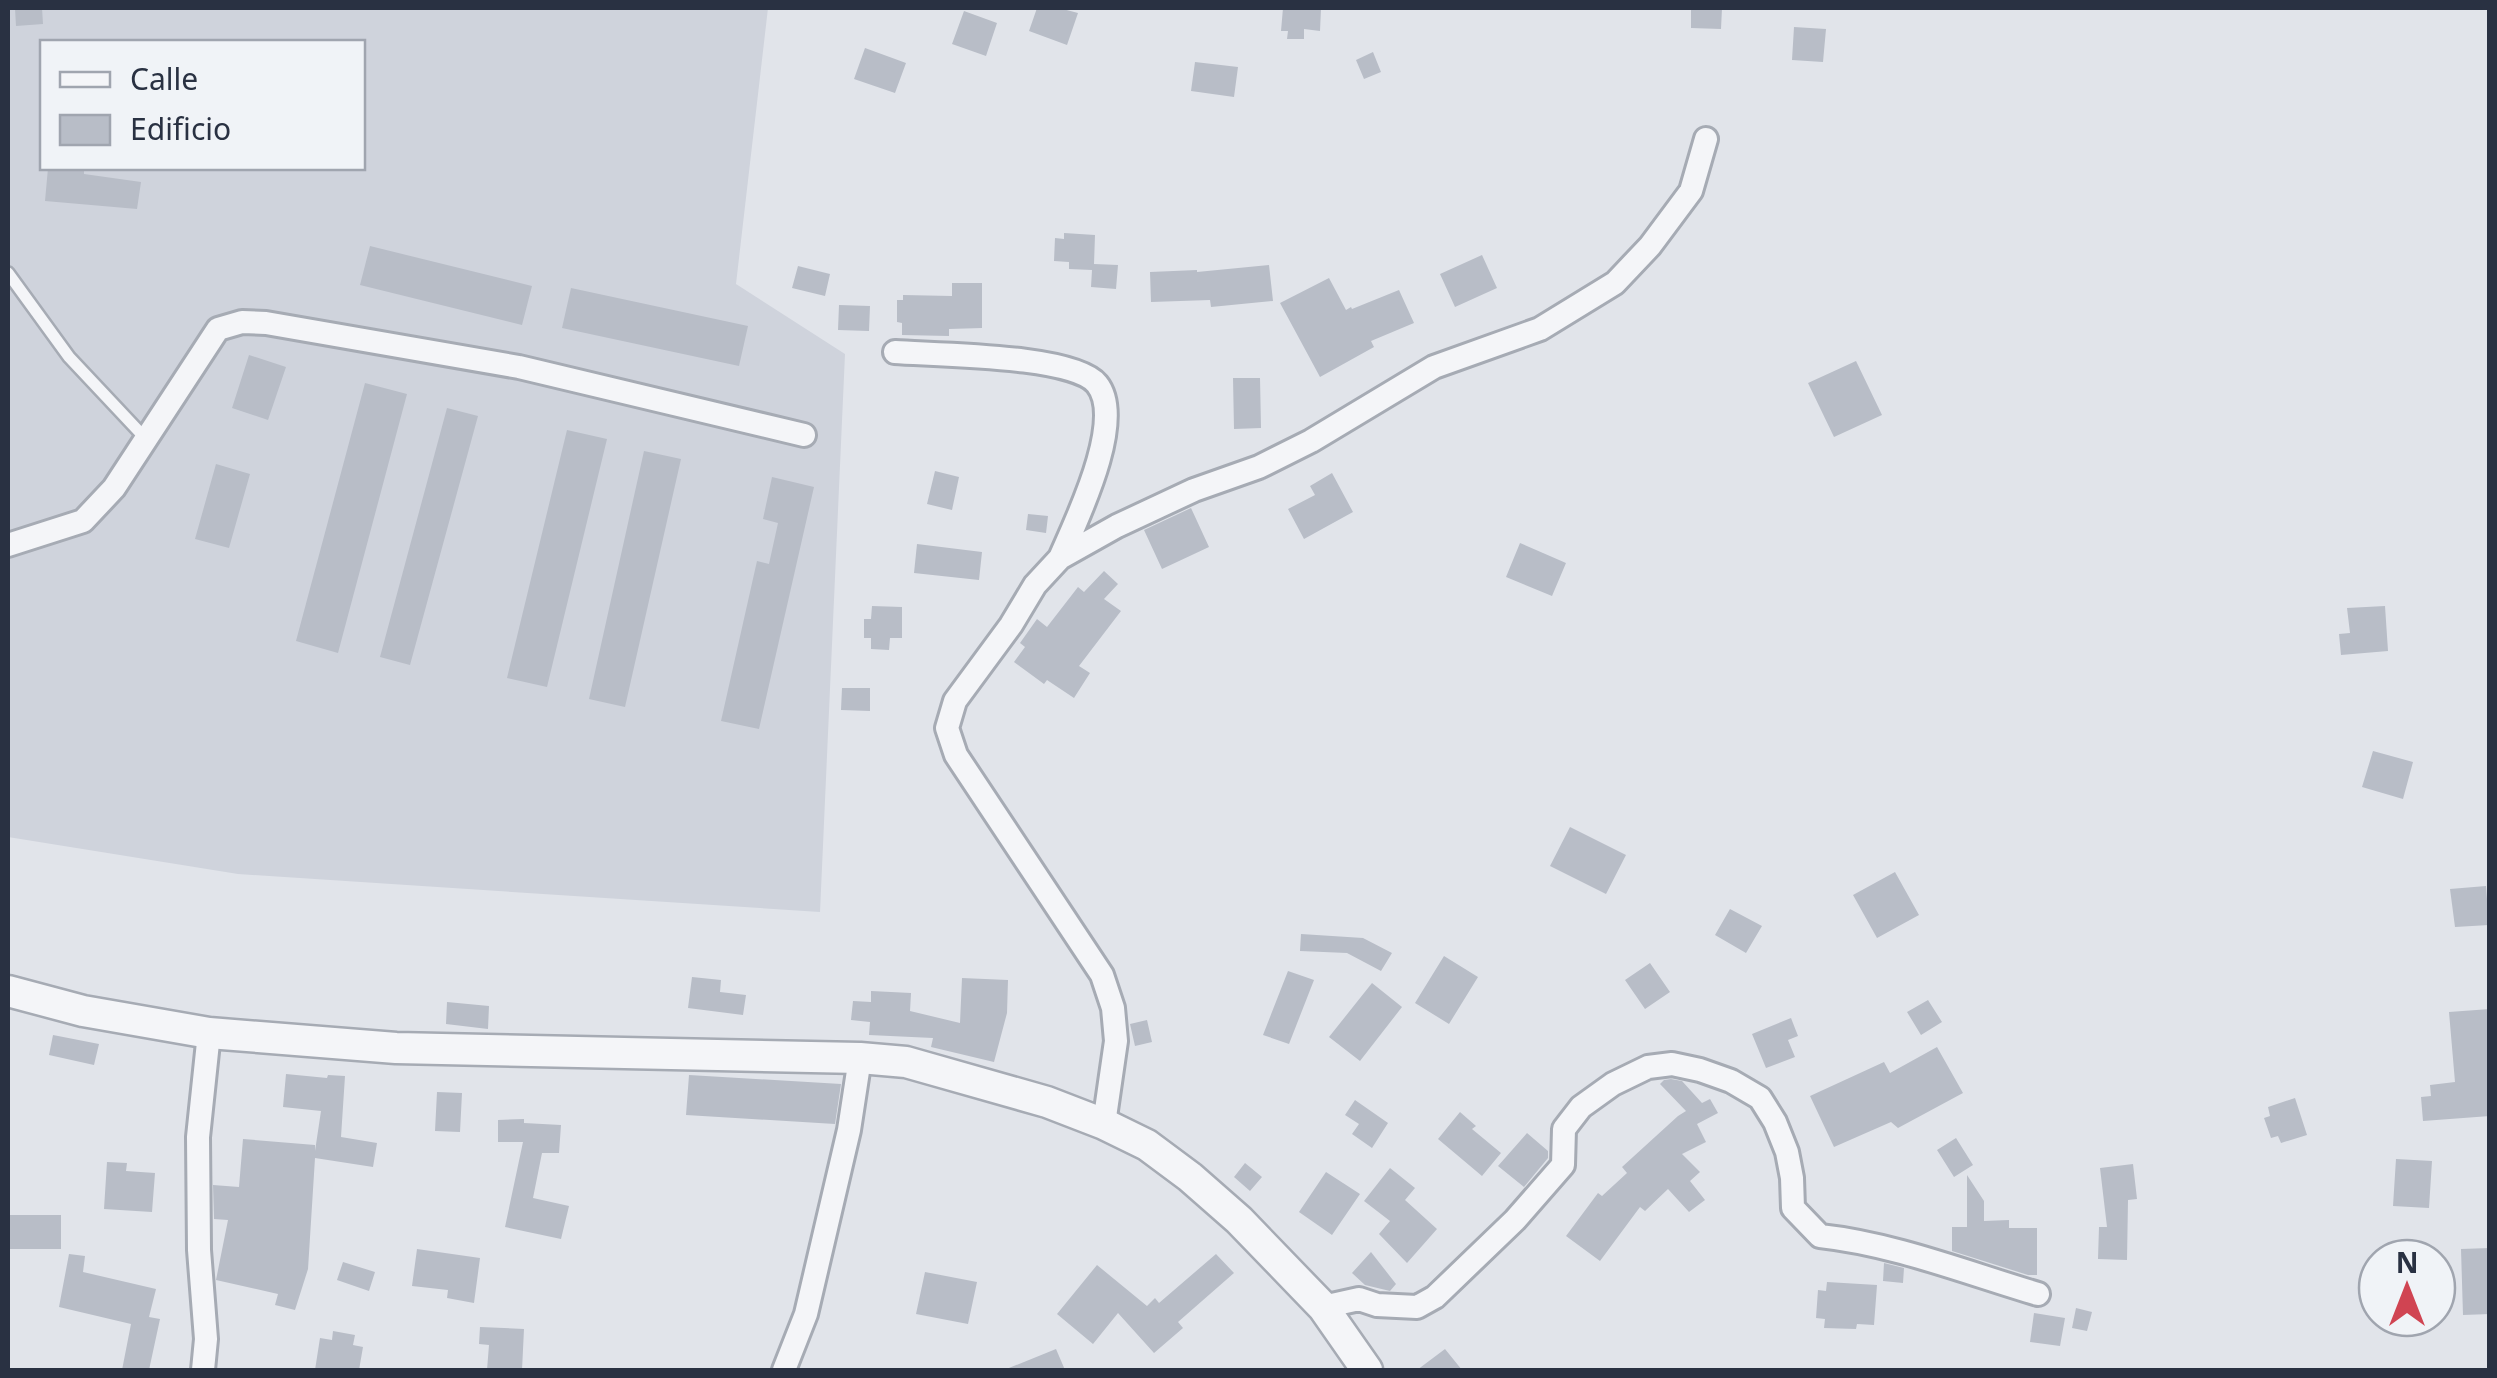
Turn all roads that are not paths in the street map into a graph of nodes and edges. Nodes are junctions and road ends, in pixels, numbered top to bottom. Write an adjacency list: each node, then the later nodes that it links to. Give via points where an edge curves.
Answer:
1 (1706, 139): 7 (street, via 1691,191 1615,284 1540,329 1434,367 1312,441 1194,490)
2 (8, 273): 5 (lane, via 69,357)
3 (895, 352): 7 (street, via 1040,362 1098,384 1104,448)
4 (804, 436): 5 (street, via 519,367 242,322 218,329)
5 (146, 440): 6 (street, via 83,521)
6 (8, 544)
7 (1060, 558): 11 (street, via 955,701 947,728 956,755 1102,975 1116,1041)
8 (8, 991): 9 (street)
9 (209, 1033): 10 (street, via 396,1048); 14 (street, via 198,1137)
10 (860, 1058): 11 (street, via 954,1074); 15 (street, via 850,1130 806,1314)
11 (1104, 1124): 13 (street, via 1190,1177)
12 (2038, 1294): 13 (street, via 1820,1236 1793,1208 1787,1152 1760,1098 1731,1081 1672,1064 1648,1067 1581,1107 1564,1129 1564,1165 1434,1297 1417,1308 1359,1299)
13 (1323, 1307): 16 (street)
14 (203, 1370)
15 (784, 1370)
16 (1366, 1370)

